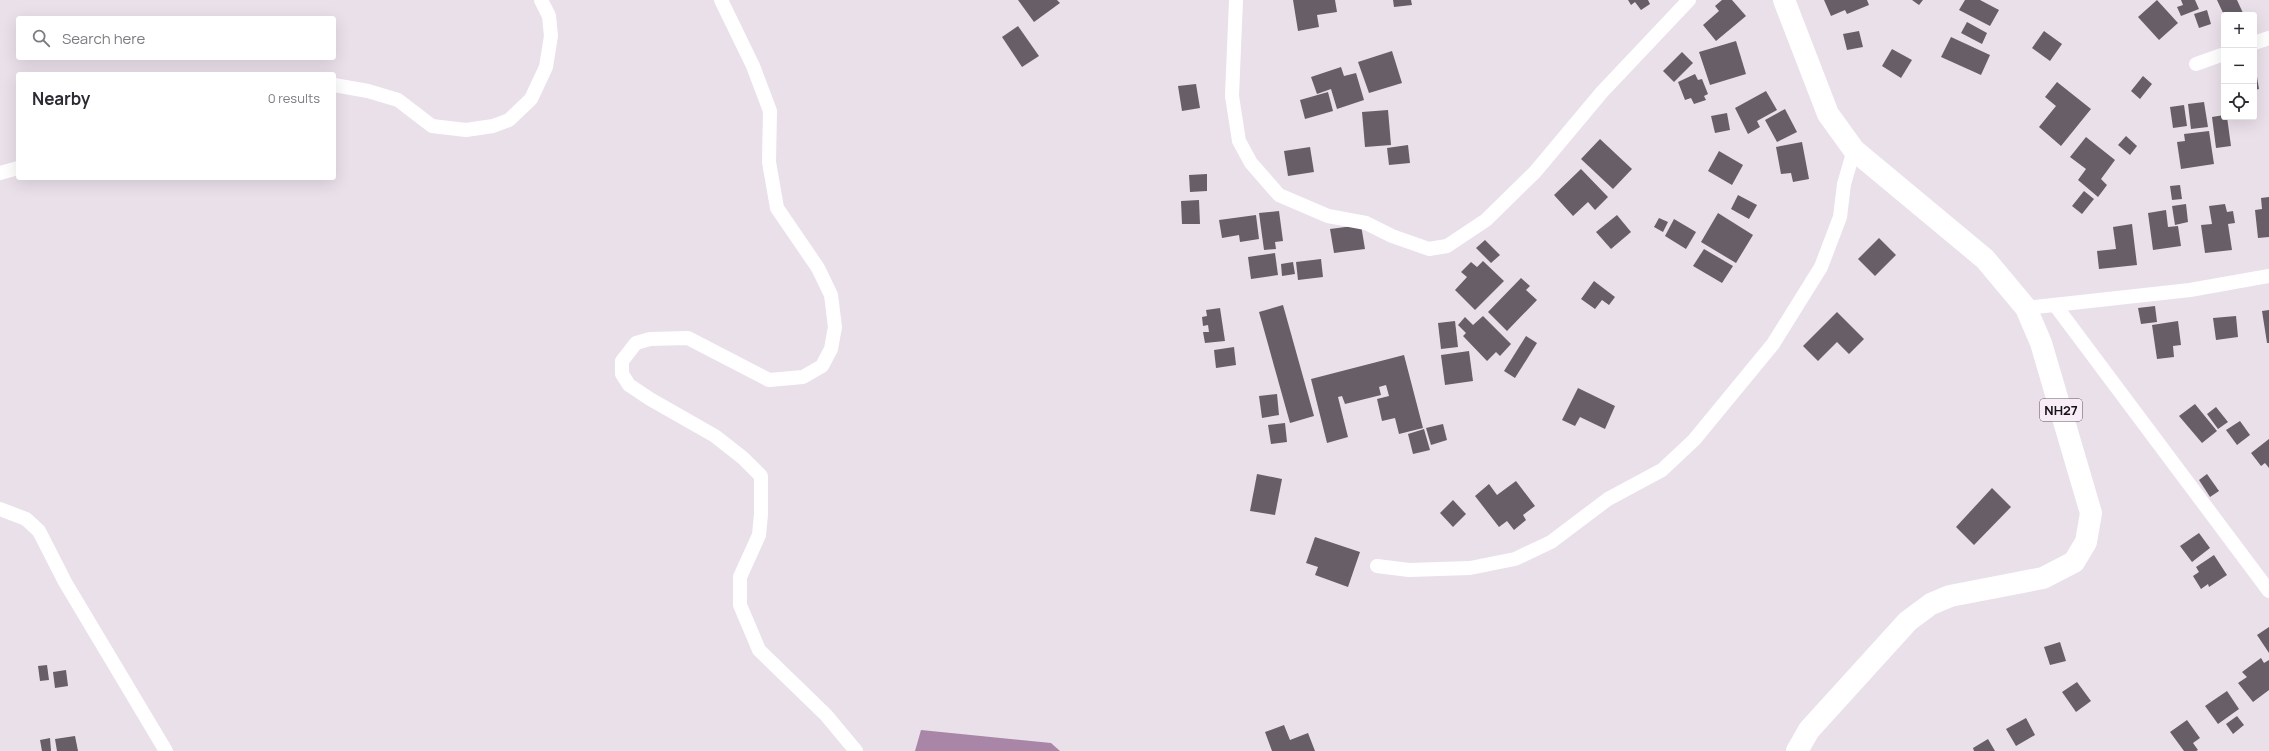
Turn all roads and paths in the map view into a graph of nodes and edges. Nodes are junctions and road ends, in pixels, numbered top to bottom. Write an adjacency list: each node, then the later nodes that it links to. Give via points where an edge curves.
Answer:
1 (541, 0): 10 (street, via 549,16 551,36 546,67 531,99 509,120 493,126 466,130 432,126 398,100)
2 (721, 0): 21 (street, via 753,66 770,111 769,162 777,208 818,268 831,295 835,327 831,349 822,366 803,377 769,380 688,338 650,339 636,343 622,361 622,374 629,385 650,399 715,436 761,476 759,535 740,577 740,605 759,650 826,715)
3 (1236, 0): 4 (street, via 1232,96 1239,141 1251,163 1279,195 1328,216 1366,223 1392,236 1429,248 1447,246 1486,220 1535,172 1602,92)
4 (1689, 0)
5 (1784, 0): 11 (highway, NH27, via 1828,114)
6 (2269, 38): 7 (street)
7 (2257, 42)
8 (2221, 55): 9 (street)
9 (2196, 64)
10 (336, 85)
11 (1854, 150): 16 (highway, NH27, via 1985,259); 18 (street, via 1844,184 1840,217 1821,267 1773,344 1694,440 1662,470 1608,499 1551,542 1516,559 1470,568 1409,570)
12 (16, 169): 13 (street)
13 (0, 173)
14 (2269, 276): 15 (street, via 2190,290)
15 (2055, 305): 16 (street); 19 (street)
16 (2026, 308): 22 (highway, NH27, via 2041,343 2085,489 2090,513 2086,542 2074,562 2043,578 1950,596 1920,611 1809,730)
17 (0, 509): 20 (street, via 26,520 39,531 65,582)
18 (1377, 566)
19 (2269, 591)
20 (166, 751)
21 (856, 751)
22 (1797, 751)

